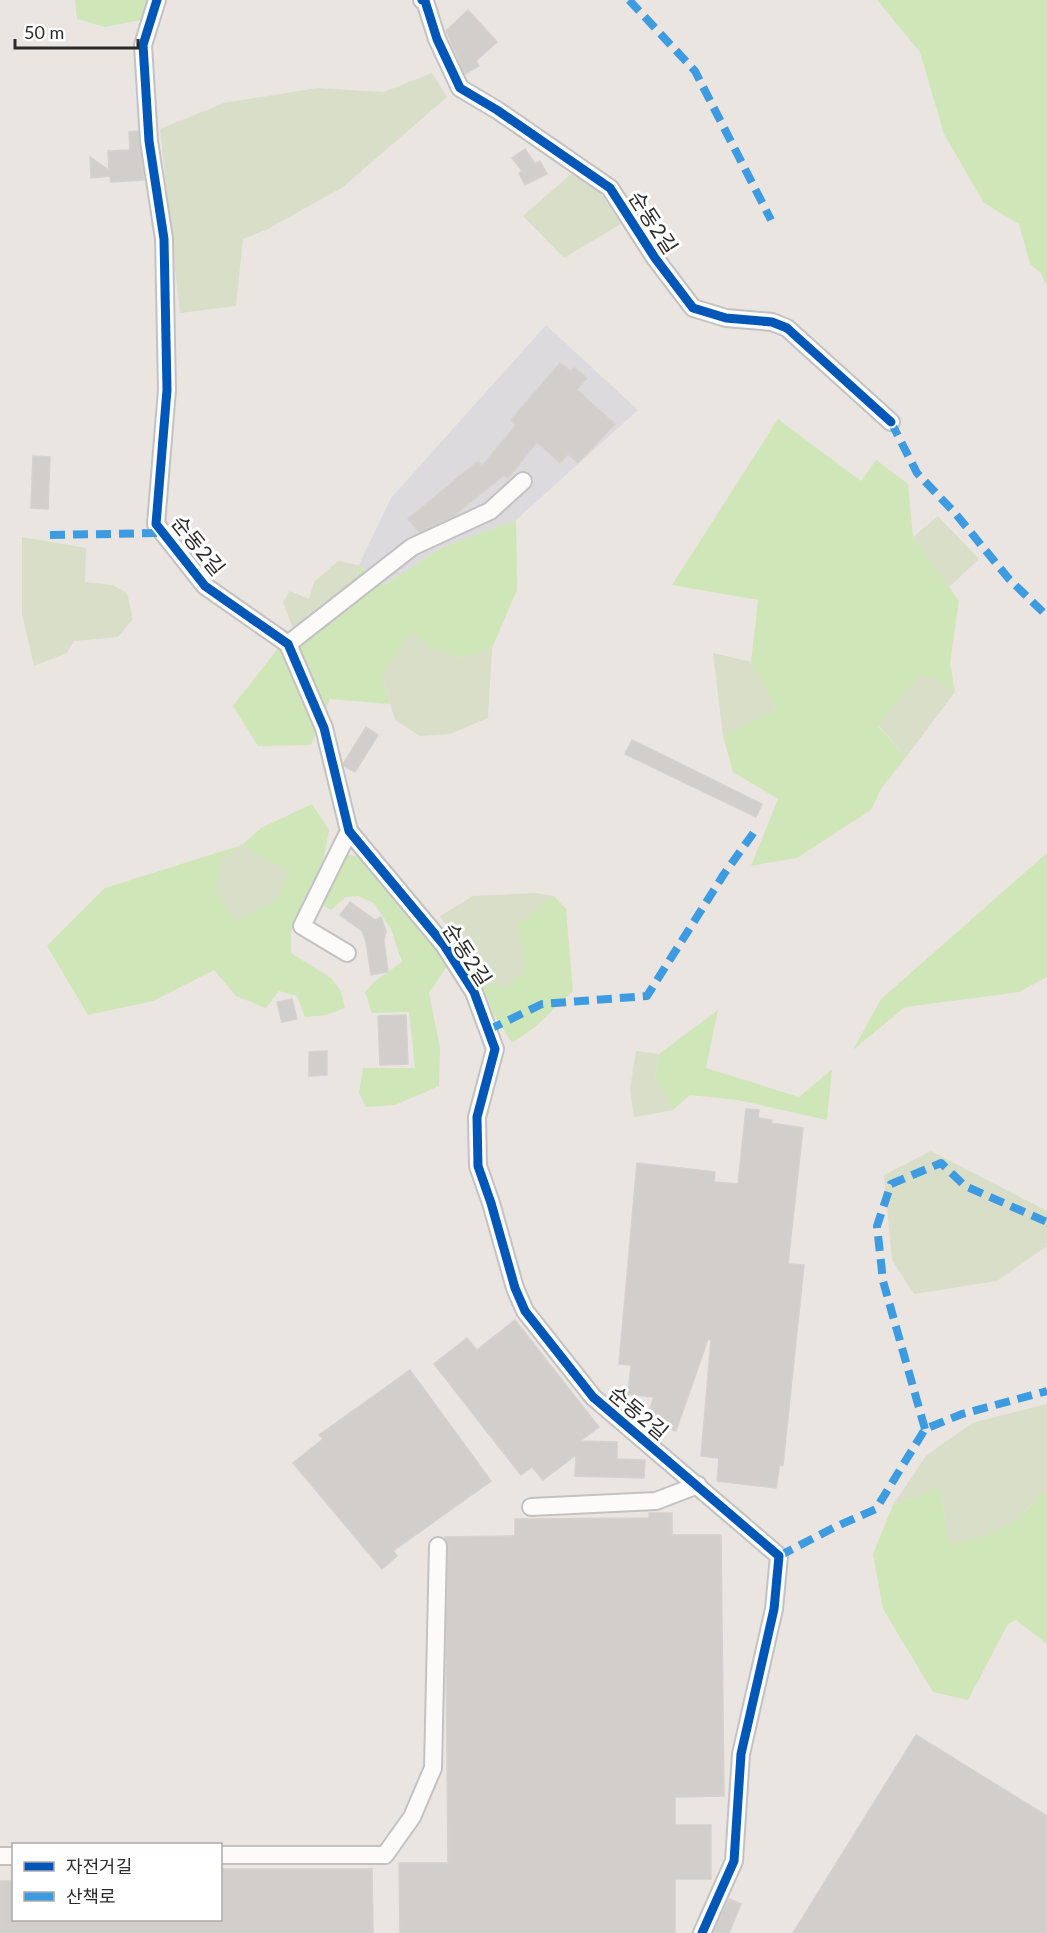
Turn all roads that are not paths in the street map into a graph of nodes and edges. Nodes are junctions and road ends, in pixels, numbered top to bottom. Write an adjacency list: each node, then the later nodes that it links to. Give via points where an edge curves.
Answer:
1 (157, 0): 5 (street, 순동2길, via 143,45 149,141 164,239 167,390 156,524 205,586)
2 (422, 0): 3 (street, 순동2길, via 460,88 610,188 693,308 787,328)
3 (891, 422)
4 (522, 481): 5 (street, via 490,511 412,547)
5 (288, 644): 6 (street, 순동2길, via 324,728)
6 (349, 831): 7 (street, via 302,926); 8 (street, 순동2길, via 444,945 474,992 495,1049 477,1117 478,1166 525,1311 593,1397)
7 (347, 953)
8 (698, 1485): 9 (street, via 656,1501); 12 (street, 순동2길, via 779,1556 774,1610 741,1754 734,1861)
9 (531, 1507)
10 (438, 1546): 11 (street, via 433,1768 412,1816 385,1855)
11 (222, 1855)
12 (702, 1933)

